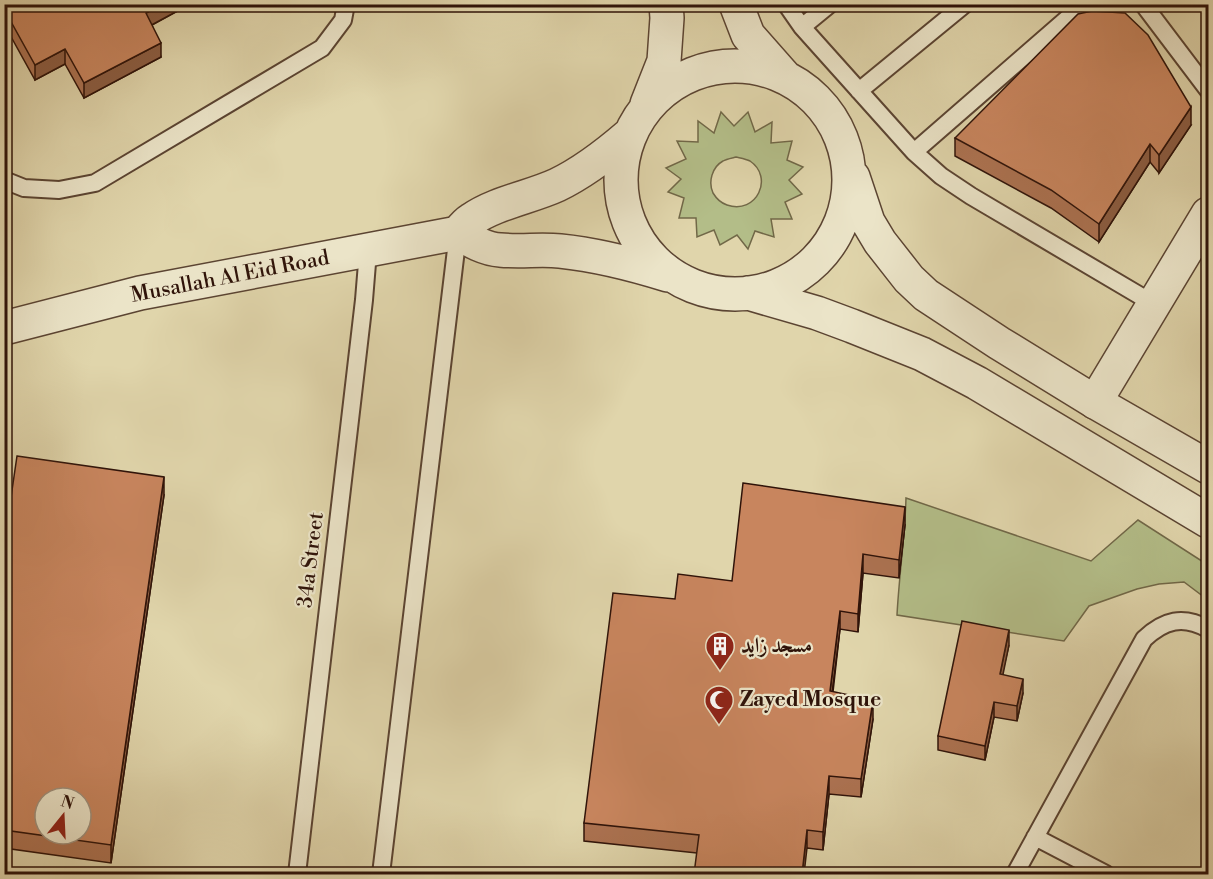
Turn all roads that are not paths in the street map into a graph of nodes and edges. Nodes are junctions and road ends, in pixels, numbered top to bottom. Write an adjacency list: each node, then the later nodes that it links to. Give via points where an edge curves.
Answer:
1 (346, 4): 16 (lane, via 343,20 322,48 95,183 59,190 24,188)
2 (666, 4): 13 (street, via 664,61)
3 (736, 4): 10 (street, via 748,35)
4 (786, 4): 9 (lane)
5 (830, 4): 9 (lane)
6 (965, 4): 12 (lane)
7 (1084, 4): 14 (lane)
8 (1143, 4): 11 (lane)
9 (802, 27): 12 (lane)
10 (784, 76): 13 (street, Musallah Al Eid Road, via 755,67 724,66 694,73 667,87); 15 (street, via 815,98 837,127)
11 (1209, 90)
12 (859, 91): 14 (lane)
13 (637, 122): 18 (street, Musallah Al Eid Road, via 582,172 482,214); 20 (street, via 621,166 622,199 638,239 651,257)
14 (914, 152): 22 (lane, via 971,196)
15 (849, 163): 21 (street, via 849,200 836,234 814,264 783,284); 24 (street, via 868,222 909,279 935,301)
16 (4, 180)
17 (1209, 214): 22 (street)
18 (458, 233): 19 (street, Musallah Al Eid Road); 20 (street, via 500,250 558,250 598,256); 30 (lane)
19 (368, 251): 23 (street, Musallah Al Eid Road, via 140,293); 29 (lane, 34a Street)
20 (676, 278): 21 (street, via 710,291)
21 (748, 293): 26 (street, via 843,322 922,354)
22 (1154, 304): 24 (street)
23 (4, 328)
24 (1095, 402): 25 (street)
25 (1209, 467)
26 (1209, 521)
27 (1209, 629): 28 (lane, via 1186,620 1174,621 1162,624 1144,639)
28 (1035, 837): 31 (lane); 32 (lane)
29 (297, 874)
30 (381, 874)
31 (1015, 874)
32 (1106, 874)

